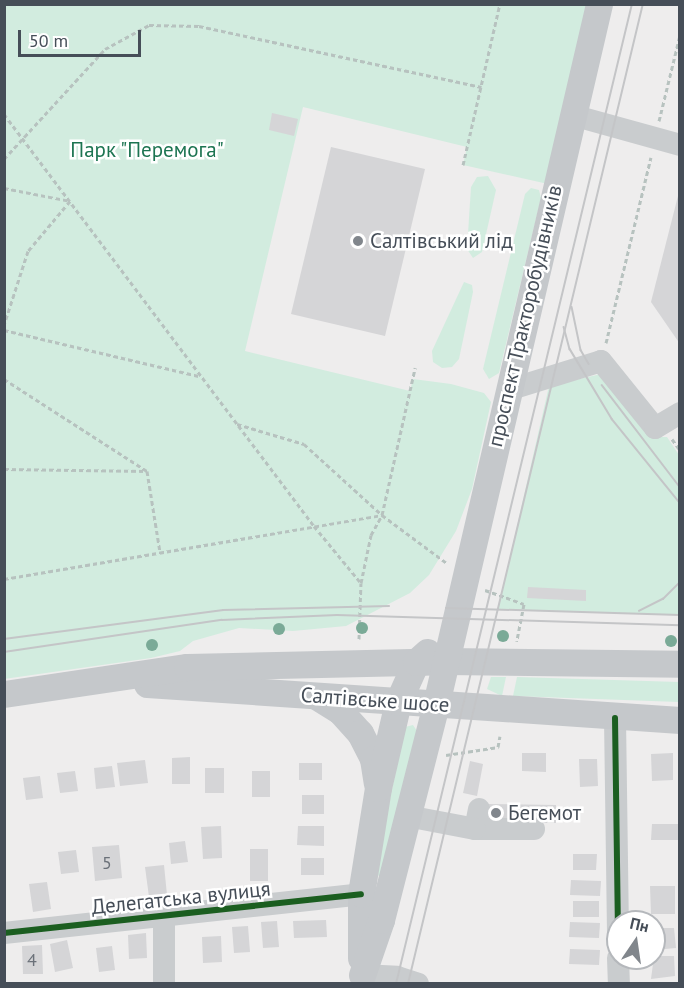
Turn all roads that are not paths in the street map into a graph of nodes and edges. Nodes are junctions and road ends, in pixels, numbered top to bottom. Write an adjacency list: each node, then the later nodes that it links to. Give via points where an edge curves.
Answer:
1 (599, 4): 2 (main road, проспект Тракторобудівників)
2 (573, 115): 3 (street); 4 (main road, проспект Тракторобудівників)
3 (680, 145)
4 (508, 390): 5 (street, via 601,361 656,428); 6 (main road, проспект Тракторобудівників)
5 (670, 418)
6 (453, 627): 7 (main road, проспект Тракторобудівників); 8 (main road)
7 (445, 661): 8 (main road, Салтівське шосе); 9 (main road, Салтівське шосе); 14 (main road, проспект Тракторобудівників)
8 (416, 662): 10 (main road, Салтівське шосе, via 187,667); 13 (main road)
9 (680, 664)
10 (71, 682): 11 (main road, Салтівське шосе); 12 (main road, Салтівське шосе)
11 (4, 694)
12 (315, 695): 13 (main road, Салтівське шосе); 17 (main road, via 340,711 360,733 373,759)
13 (398, 702): 14 (main road, Салтівське шосе); 17 (main road)
14 (436, 704): 15 (main road, Салтівське шосе); 18 (main road, проспект Тракторобудівників)
15 (615, 718): 16 (main road, Салтівське шосе); 21 (street)
16 (680, 720)
17 (378, 788): 20 (main road)
18 (407, 816): 19 (street, via 477,819); 24 (main road, проспект Тракторобудівників)
19 (534, 829)
20 (361, 894): 22 (street, Делегатська вулиця); 24 (main road)
21 (618, 910)
22 (164, 918): 23 (street, Делегатська вулиця); 25 (street)
23 (4, 933)
24 (362, 979): 26 (street, via 397,977)
25 (164, 984)
26 (418, 984)

